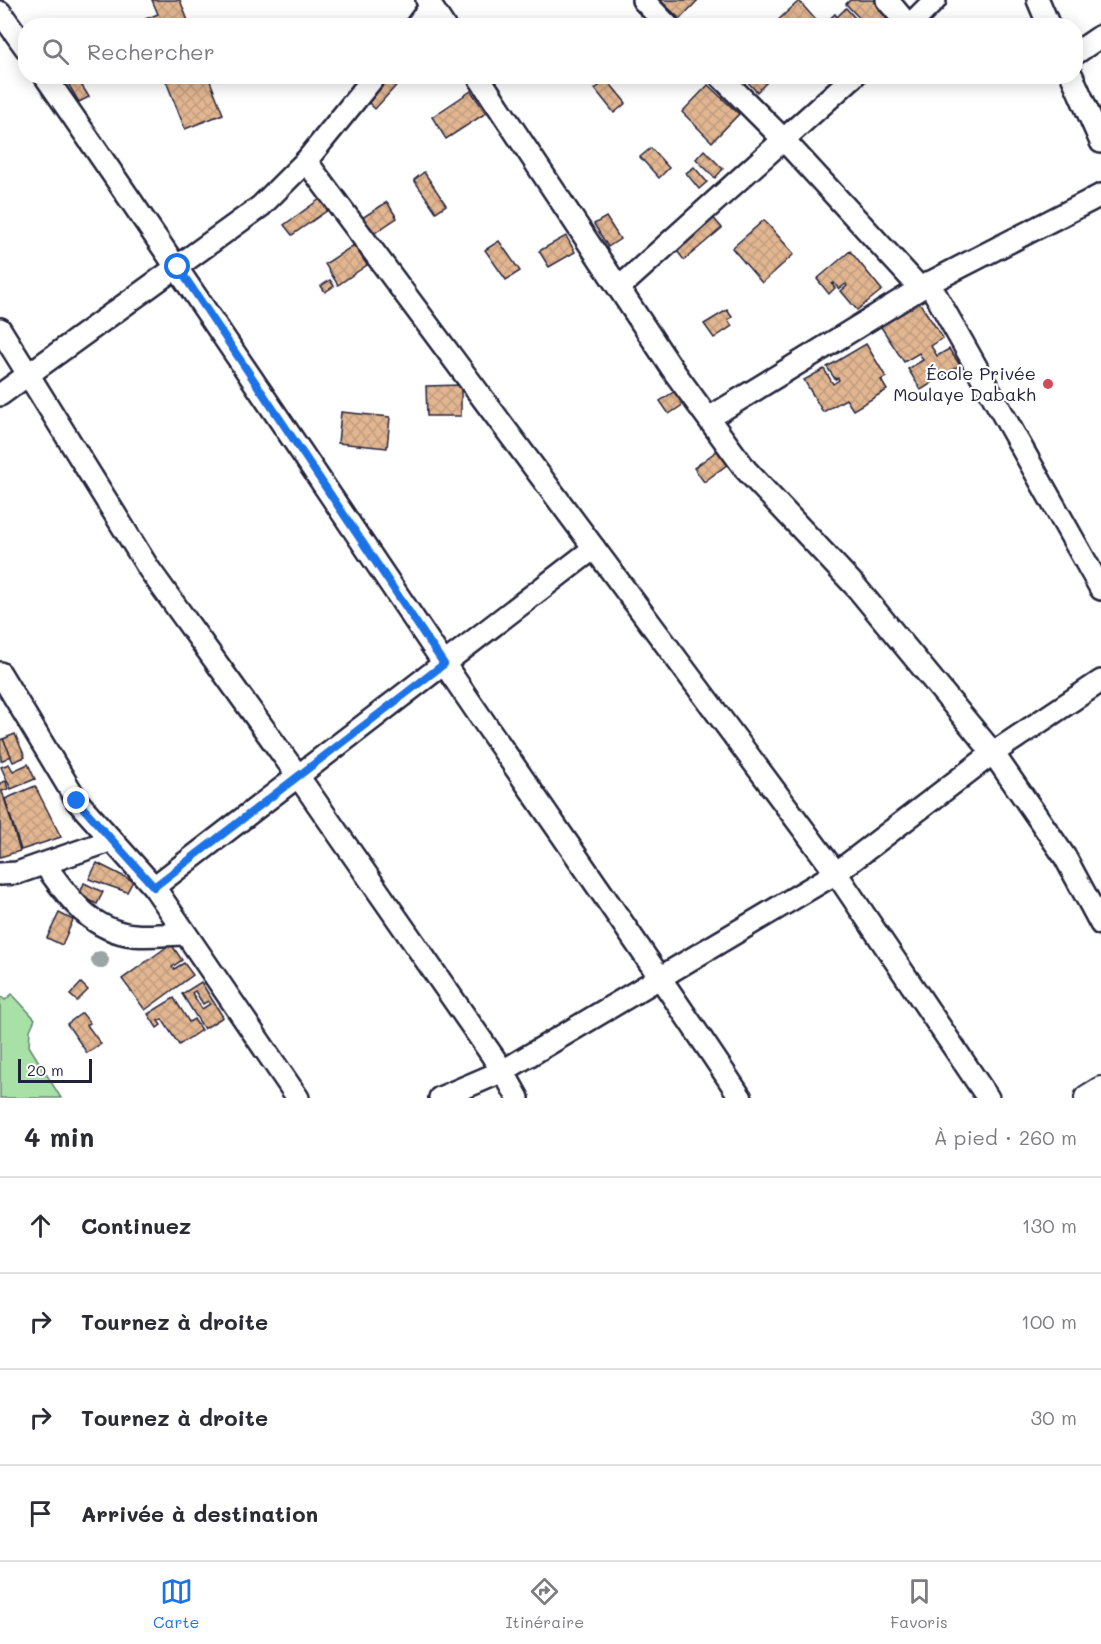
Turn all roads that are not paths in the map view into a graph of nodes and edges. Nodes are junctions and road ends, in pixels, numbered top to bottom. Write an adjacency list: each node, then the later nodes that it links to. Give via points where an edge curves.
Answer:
1 (643, 0): 9 (street)
2 (887, 0): 10 (street)
3 (935, 0): 11 (street)
4 (1038, 0): 12 (street)
5 (429, 3): 7 (street); 8 (street)
6 (0, 12): 14 (street)
7 (421, 18)
8 (439, 18)
9 (660, 18)
10 (902, 18)
11 (917, 18)
12 (1046, 18)
13 (1101, 36): 15 (street)
14 (18, 37)
15 (1083, 48)
16 (51, 84): 26 (street)
17 (369, 84): 24 (street)
18 (483, 84): 28 (street)
19 (728, 84): 22 (street)
20 (845, 84): 22 (street)
21 (1076, 84): 23 (street)
22 (784, 140): 27 (street); 28 (street)
23 (1101, 142)
24 (306, 161): 26 (street, via 261,206); 33 (street)
25 (1101, 195): 27 (street)
26 (178, 267): 30 (street); 35 (street)
27 (925, 285): 32 (street); 34 (street)
28 (620, 287): 32 (street)
29 (0, 329): 30 (street)
30 (28, 375): 31 (street); 39 (street, via 148,569)
31 (0, 395)
32 (708, 418): 38 (street, via 746,470 857,588)
33 (594, 548): 35 (street); 42 (street)
34 (1101, 589)
35 (444, 664): 39 (street); 47 (street)
36 (0, 673): 40 (street, via 77,801)
37 (1101, 681): 38 (street)
38 (993, 753): 42 (street); 45 (street, via 1065,857)
39 (298, 776): 44 (street); 48 (street)
40 (112, 840): 41 (street); 44 (street)
41 (45, 865): 43 (street); 46 (street, via 81,912 100,924 132,935)
42 (836, 873): 47 (street); 54 (street)
43 (0, 874)
44 (154, 887): 46 (street)
45 (1101, 924)
46 (185, 934): 50 (street)
47 (662, 977): 48 (street); 53 (street)
48 (503, 1071): 51 (street); 52 (street)
49 (1101, 1090): 55 (street)
50 (298, 1098)
51 (440, 1098)
52 (518, 1098)
53 (741, 1098)
54 (988, 1098)
55 (1088, 1098)

